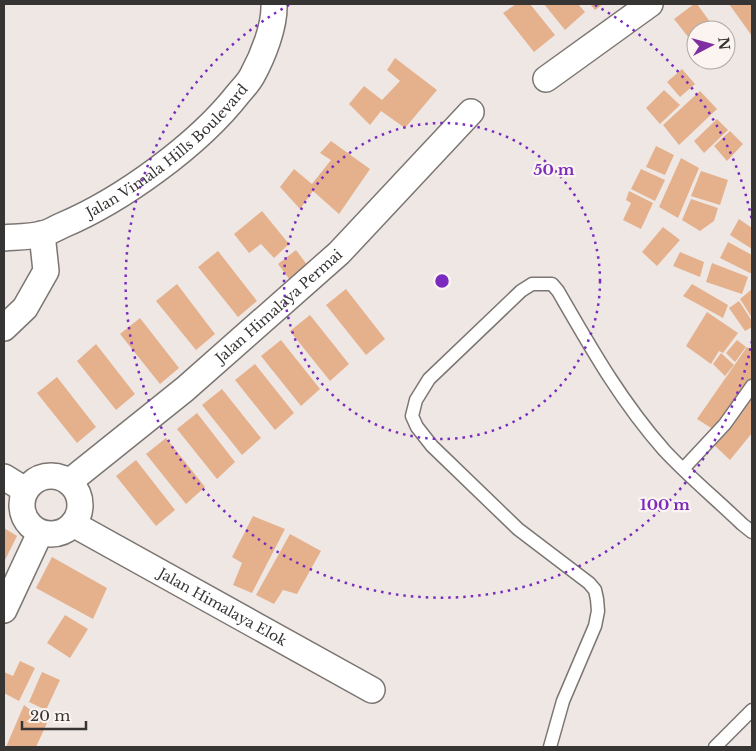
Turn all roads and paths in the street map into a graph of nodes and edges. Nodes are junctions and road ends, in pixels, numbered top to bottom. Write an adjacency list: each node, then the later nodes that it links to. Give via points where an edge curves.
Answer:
1 (274, 4): 5 (street, Jalan Vimala Hills Boulevard, via 275,15 269,37 252,76 225,111 163,165 109,202)
2 (650, 4): 3 (street)
3 (546, 79)
4 (471, 112): 11 (street, Jalan Himalaya Permai, via 339,253 185,389)
5 (42, 234): 6 (street, Jalan Vimala Hills Boulevard); 7 (street, via 46,272 25,308)
6 (4, 238)
7 (4, 328)
8 (752, 386): 9 (lane, via 725,424)
9 (684, 468): 14 (lane); 19 (lane, via 665,450 619,393 552,284 532,284 522,291 429,379 416,400 412,416 432,446 518,529 595,590 598,611 595,626 563,701)
10 (4, 477): 12 (street)
11 (69, 482): 12 (street, via 50,476 40,477); 13 (street, via 76,490 80,507)
12 (25, 490): 15 (street, via 22,510 25,520)
13 (73, 524): 15 (street, via 58,534); 17 (street, Jalan Himalaya Elok)
14 (752, 532)
15 (40, 533): 16 (street)
16 (4, 610)
17 (372, 690)
18 (752, 710): 20 (lane)
19 (550, 747)
20 (715, 747)

